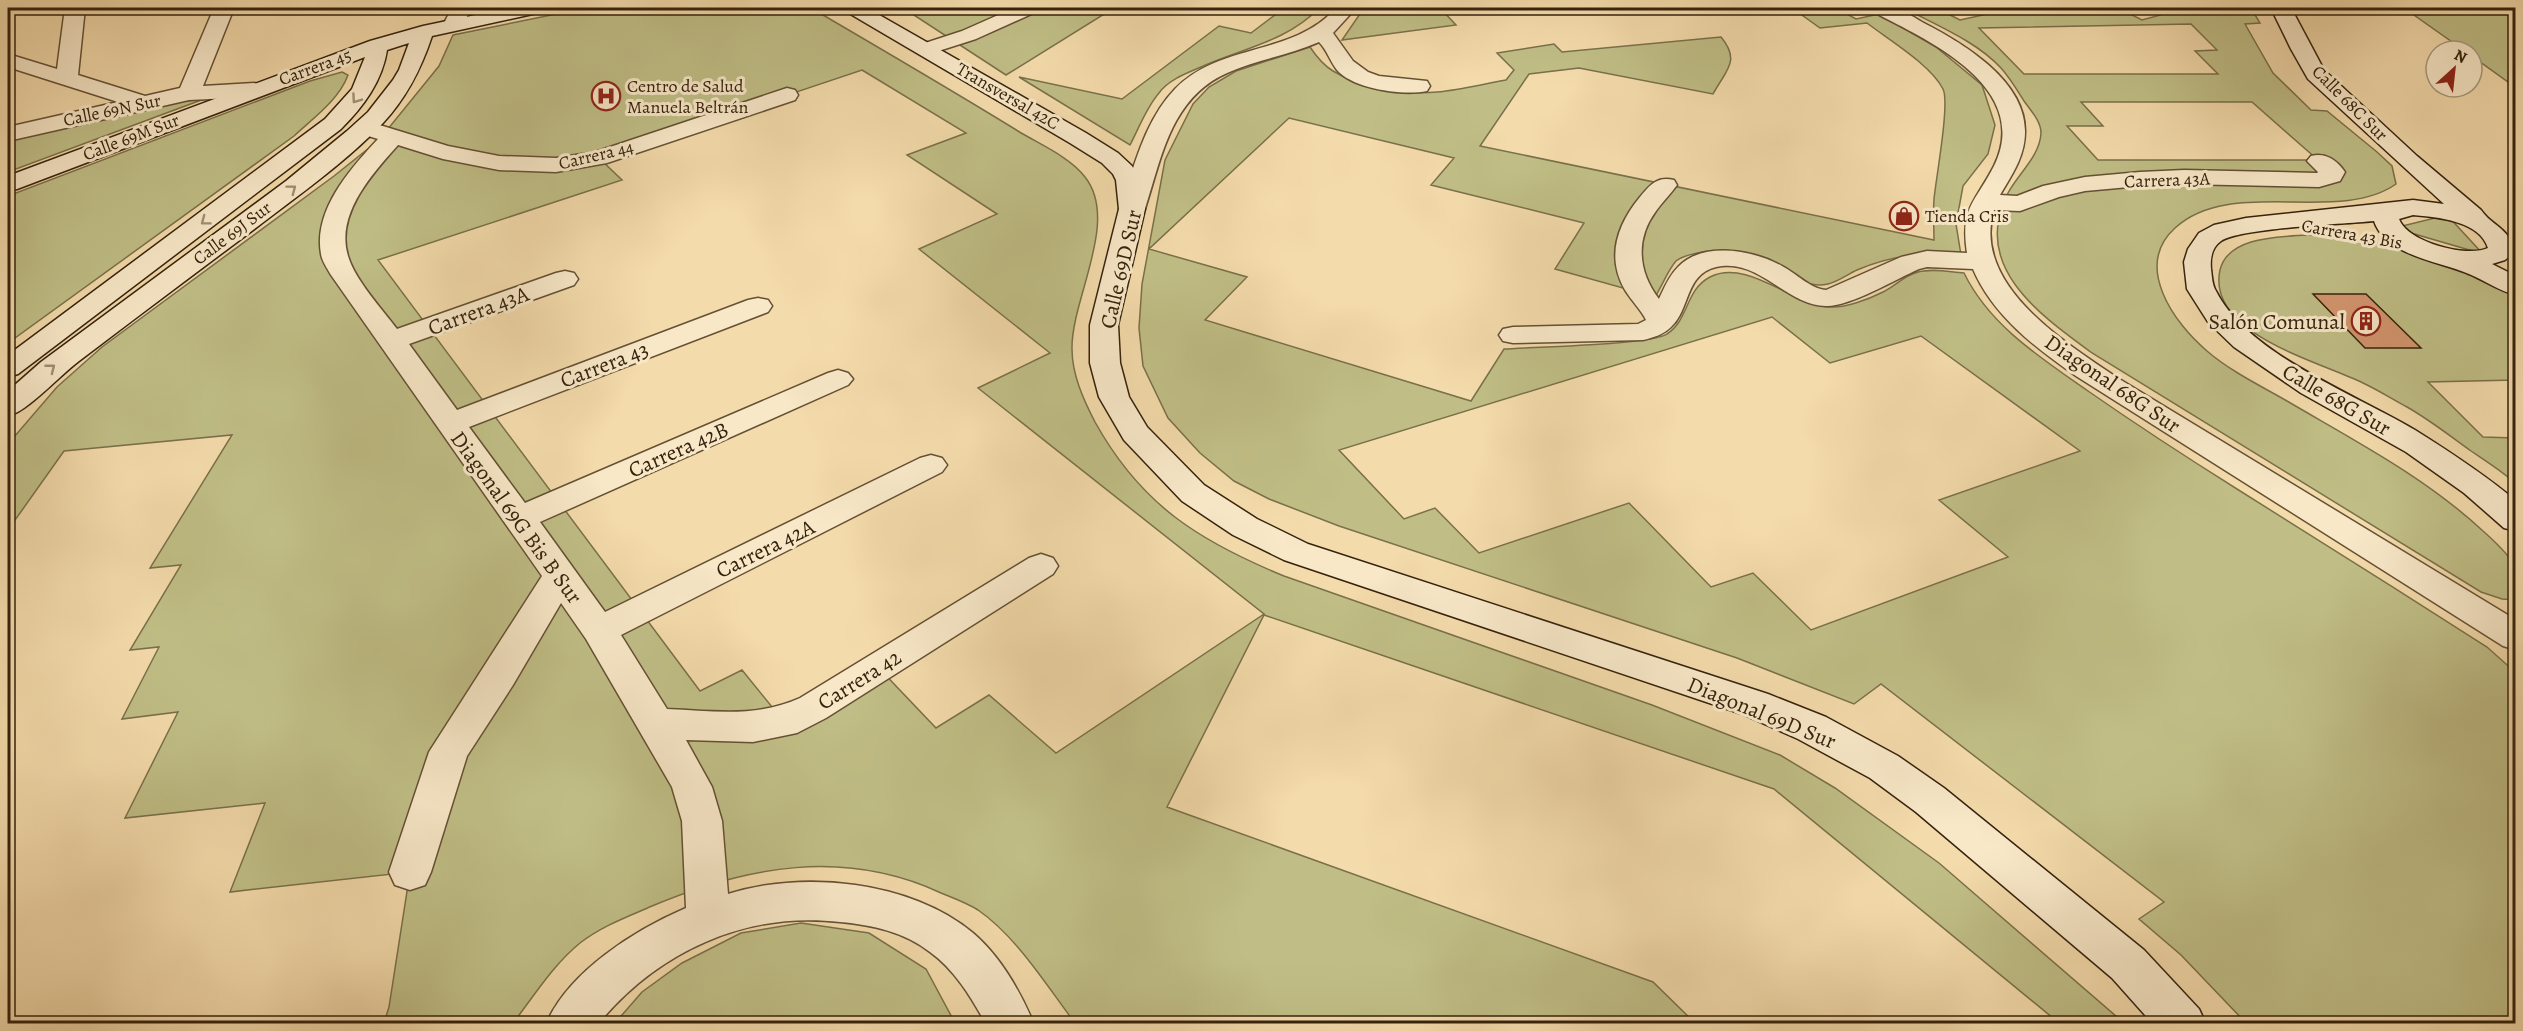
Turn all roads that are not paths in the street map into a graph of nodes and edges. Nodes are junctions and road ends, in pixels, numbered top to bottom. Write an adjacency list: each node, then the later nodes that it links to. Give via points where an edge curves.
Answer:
1 (75, 8): 15 (street)
2 (224, 8): 18 (street)
3 (535, 8): 9 (street, Carrera 45)
4 (854, 8): 13 (street, Transversal 42C)
5 (1029, 8): 13 (street)
6 (1346, 8): 11 (street, Calle 69D Sur)
7 (1880, 8): 27 (street, Diagonal 68G Sur, via 1972,61 2006,101 2014,132 2012,147)
8 (2281, 8): 24 (street, Calle 68C Sur, via 2316,74)
9 (458, 16): 10 (street, Carrera 45)
10 (423, 32): 12 (street, Carrera 45); 21 (street, Calle 69J Sur, via 410,70)
11 (1319, 33): 16 (street, via 1332,41 1347,68 1388,84); 28 (street, Calle 69D Sur, via 1234,64 1184,91 1161,131)
12 (377, 45): 17 (street, Carrera 45); 41 (street, Calle 69J Sur, one-way to 41, via 376,62 367,82 333,124)
13 (926, 49): 28 (street, Transversal 42C, via 1110,158 1128,180)
14 (8, 60): 15 (street)
15 (67, 79): 20 (street)
16 (1419, 86)
17 (254, 90): 18 (street, Calle 69N Sur); 25 (street, Calle 69M Sur)
18 (189, 93): 20 (street, Calle 69N Sur)
19 (788, 95): 21 (street, Carrera 44, via 599,158 556,165 499,163)
20 (143, 103): 22 (street, Calle 69N Sur)
21 (378, 133): 40 (street, Diagonal 69G Bis B Sur, via 336,218 333,237 335,256 344,275); 43 (street, Calle 69J Sur, one-way to 21, via 51,368 295,186)
22 (8, 134)
23 (2319, 160): 27 (street, Carrera 43A, via 2333,172 2331,176 2291,181 2140,179 2052,190 2020,204)
24 (2409, 160): 29 (street, Calle 68C Sur, via 2425,182 2427,197); 31 (street, Calle 68C Sur)
25 (8, 184)
26 (1665, 185): 38 (street, via 1640,212 1631,228 1626,252 1637,288)
27 (1983, 202): 34 (street, Diagonal 68G Sur, via 1977,233)
28 (1132, 209): 48 (street, Calle 69D Sur, via 1104,326 1105,363 1114,397 1135,433 1193,494 1245,527)
29 (2397, 209): 30 (street, Carrera 43 Bis); 31 (street, Carrera 43 Bis, via 2418,207 2454,214); 33 (street, via 2385,216 2394,233)
30 (2278, 223): 32 (street, Carrera 43 Bis, via 2217,233 2205,240); 33 (street, Carrera 43 Bis, via 2344,229)
31 (2502, 244): 33 (street, via 2502,251 2482,259)
32 (2199, 251): 47 (street, Calle 68G Sur, via 2197,278 2202,293 2224,325 2243,342 2440,460)
33 (2436, 252): 36 (street)
34 (1984, 262): 38 (street, via 1927,259 1825,299 1805,293 1772,270 1718,258 1690,268); 52 (street, Diagonal 68G Sur, via 2006,302 2046,341 2075,362)
35 (565, 279): 40 (street, Carrera 43A)
36 (2516, 286)
37 (759, 306): 44 (street, Carrera 43)
38 (1662, 321): 39 (street, via 1642,332)
39 (1513, 335)
40 (391, 341): 44 (street, Diagonal 69G Bis B Sur)
41 (8, 368)
42 (838, 380): 46 (street, Carrera 42B)
43 (8, 407)
44 (450, 423): 46 (street, Diagonal 69G Bis B Sur)
45 (931, 465): 51 (street, Carrera 42A)
46 (518, 519): 50 (street, Diagonal 69G Bis B Sur)
47 (2516, 520)
48 (1296, 552): 58 (street, Diagonal 69D Sur, via 1692,682 1812,728 1884,767 1930,800 2128,964)
49 (1041, 566): 53 (street, Carrera 42, via 813,708 783,722 753,727)
50 (560, 576): 51 (street, Diagonal 69G Bis B Sur); 54 (street, via 449,752)
51 (599, 630): 53 (street, Diagonal 69G Bis B Sur)
52 (2516, 637)
53 (657, 724): 55 (street, Diagonal 69G Bis B Sur, via 688,781 702,821)
54 (411, 872)
55 (708, 919): 56 (street, via 643,952 611,977); 57 (street, via 755,904 799,900 880,908 922,923 956,945 986,981)
56 (569, 1023)
57 (1011, 1023)
58 (2183, 1023)

